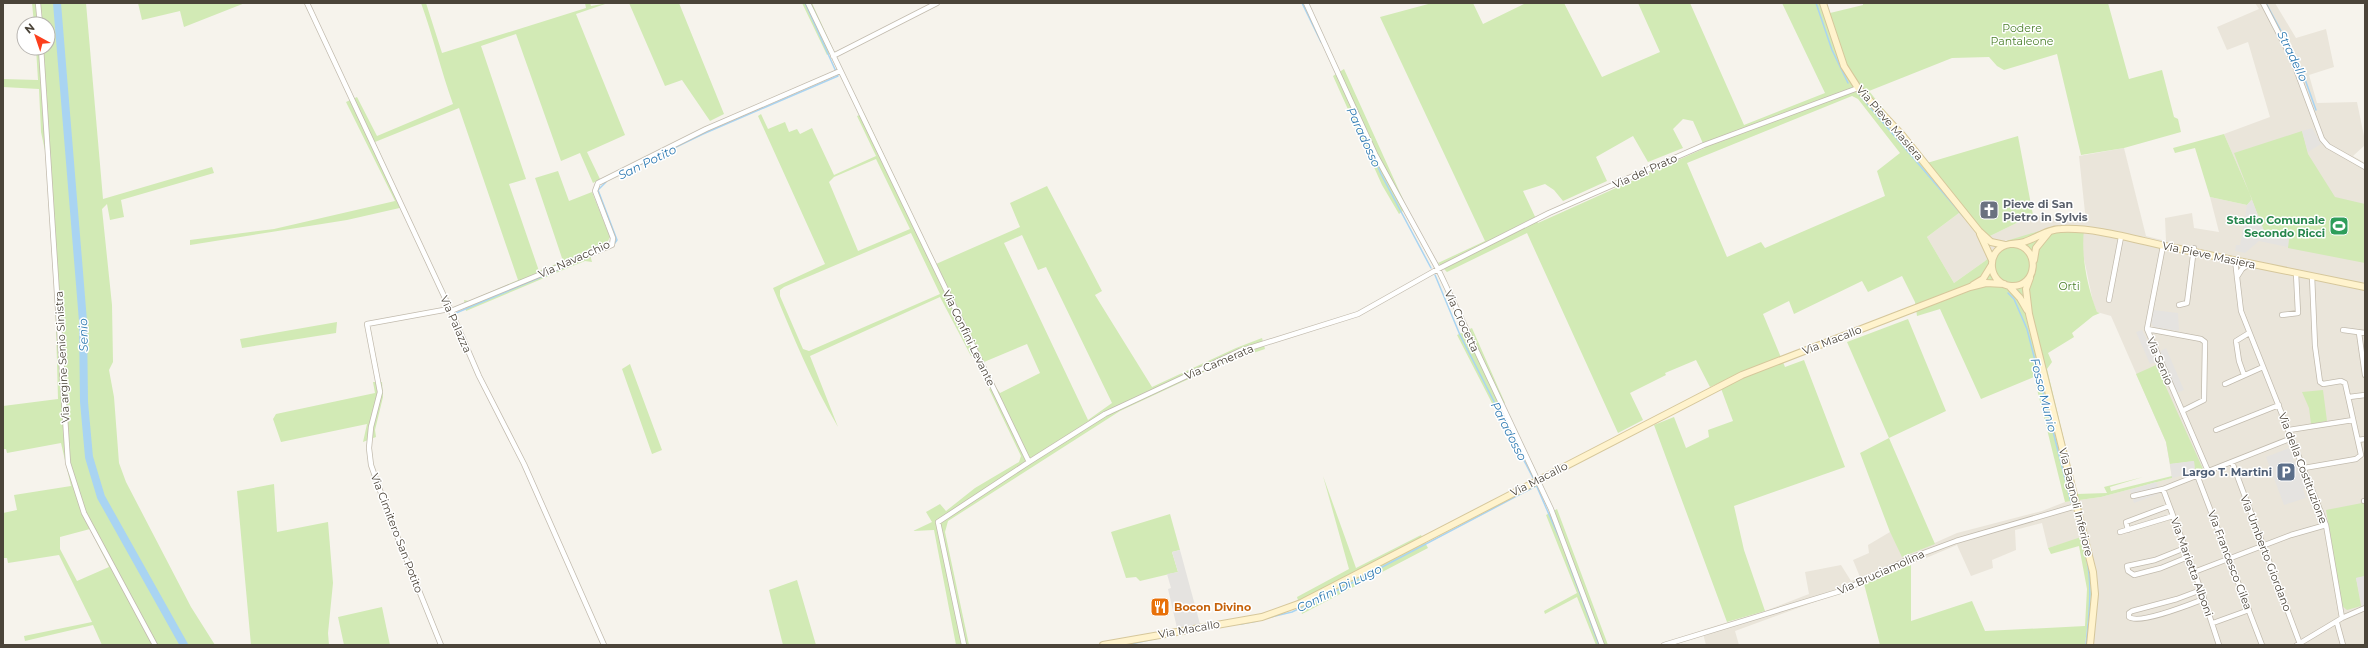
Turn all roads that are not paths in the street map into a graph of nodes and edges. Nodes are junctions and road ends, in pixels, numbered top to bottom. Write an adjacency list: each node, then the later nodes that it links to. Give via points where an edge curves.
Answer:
1 (38, 3): 8 (street)
2 (307, 3): 36 (street, Via Palazza)
3 (808, 3): 10 (street, Via Confini Levante)
4 (937, 3): 10 (street)
5 (1306, 3): 25 (street, Via Crocetta, via 1375,154)
6 (1823, 3): 12 (street, Via Pieve Masiera, via 1844,66)
7 (2263, 3): 13 (street, via 2293,61 2322,139 2328,146)
8 (39, 16)
9 (42, 56): 85 (street, Via argine Senio Sinistra, via 68,463 84,513)
10 (834, 56): 11 (street, Via Confini Levante)
11 (840, 71): 36 (street, Via Navacchio, via 706,129 598,183 595,191 613,238 612,245); 58 (street, Via Confini Levante)
12 (1858, 88): 15 (street, Via Pieve Masiera, via 1902,135); 25 (street, Via del Prato, via 1704,145 1549,213)
13 (2365, 167)
14 (2052, 230): 16 (street, Via Pieve Masiera, via 2069,229); 17 (street, Via Pieve Masiera); 24 (street, via 2036,248)
15 (1979, 231): 18 (street, Via Pieve Masiera, via 1990,242); 22 (street, Via Pieve Masiera)
16 (2121, 237): 19 (street, Via Pieve Masiera); 34 (street)
17 (2014, 244): 18 (street, Via Pieve Masiera); 24 (street, via 2027,249)
18 (2005, 245): 22 (street, via 1998,250)
19 (2163, 246): 20 (street, Via Pieve Masiera); 40 (street, Via Senio)
20 (2194, 250): 21 (street, Via Pieve Masiera); 35 (street, via 2187,303)
21 (2238, 261): 23 (street, Via Pieve Masiera); 26 (street, Via della Costituzione); 30 (street, Via della Costituzione)
22 (1992, 262): 31 (street, Via Pieve Masiera, via 1994,274); 32 (street, Via Macallo, via 1983,278)
23 (2250, 263): 26 (street); 27 (street, Via Pieve Masiera)
24 (2034, 265): 28 (street)
25 (1438, 269): 58 (street, Via Camerata, via 1358,314 1240,351 1105,414); 63 (street, Via Crocetta)
26 (2239, 272): 30 (street, Via della Costituzione)
27 (2296, 273): 29 (street, Via Pieve Masiera); 38 (street, via 2298,313)
28 (2031, 276): 31 (street, via 2020,284); 37 (street, Via Bagnoli Inferiore, via 2026,289)
29 (2312, 276): 33 (street, Via Pieve Masiera); 49 (street, via 2315,346 2320,382 2344,382)
30 (2237, 279): 42 (street, Via della Costituzione, via 2240,309)
31 (2006, 285): 32 (street, Via Macallo, via 1986,283); 37 (street, Via Bagnoli Inferiore, via 2020,298)
32 (1970, 287): 63 (street, Via Macallo, via 1742,375)
33 (2365, 287)
34 (2109, 300)
35 (2179, 305)
36 (450, 310): 39 (street, Via Navacchio); 87 (street, Via Palazza, via 479,376 524,464)
37 (2029, 314): 66 (street, Via Bagnoli Inferiore)
38 (2282, 315)
39 (367, 324): 86 (street, Via Cimitero San Potito, via 380,392 371,427 371,466)
40 (2147, 329): 51 (street, Via Senio); 51 (street, via 2201,339 2205,342 2204,398)
41 (2343, 330): 43 (street)
42 (2249, 333): 44 (street, Via della Costituzione); 45 (street, via 2236,341)
43 (2362, 333): 46 (street)
44 (2263, 367): 45 (street); 50 (street, Via della Costituzione)
45 (2244, 375): 47 (street)
46 (2365, 375)
47 (2225, 384)
48 (2365, 396): 49 (street)
49 (2349, 398): 52 (street)
50 (2279, 405): 53 (street); 54 (street, Via della Costituzione)
51 (2182, 411): 61 (street, Via Senio)
52 (2354, 420): 54 (street); 57 (street)
53 (2216, 430)
54 (2288, 430): 55 (street, Via della Costituzione)
55 (2292, 438): 59 (street); 60 (street, Via della Costituzione)
56 (2365, 439): 57 (street)
57 (2358, 440): 60 (street, via 2360,458)
58 (1029, 462): 88 (street, via 938,522)
59 (2232, 462): 61 (street); 72 (street, Via Umberto Giordano)
60 (2304, 468): 69 (street, Via della Costituzione)
61 (2208, 471): 62 (street)
62 (2197, 475): 64 (street); 75 (street, Via Francesco Cilea)
63 (1537, 480): 89 (street, Via Macallo, via 1302,603 1262,617); 90 (street, Via Crocetta, via 1562,536)
64 (2163, 489): 65 (street); 67 (street, Via Marietta Alboni)
65 (2133, 496)
66 (2076, 506): 91 (street, Via Bruciamolina, via 1956,540 1913,557 1844,590); 92 (street, Via Bagnoli Inferiore, via 2093,572 2095,594)
67 (2169, 506): 68 (street, Via Marietta Alboni); 70 (street, via 2126,522)
68 (2173, 516): 70 (street); 73 (street, Via Marietta Alboni)
69 (2326, 525): 72 (street); 81 (street, Via della Costituzione)
70 (2128, 530): 71 (street)
71 (2120, 532)
72 (2262, 545): 75 (street); 84 (street, Via Umberto Giordano)
73 (2185, 548): 74 (street, Via Marietta Alboni); 74 (street, via 2156,560 2127,566 2128,571 2134,575)
74 (2188, 557): 76 (street, Via Marietta Alboni)
75 (2229, 559): 76 (street); 80 (street, Via Francesco Cilea)
76 (2194, 572): 77 (street, Via Marietta Alboni)
77 (2201, 590): 78 (street, Via Marietta Alboni); 78 (street, via 2132,611 2129,616 2136,620)
78 (2204, 599): 83 (street, Via Marietta Alboni)
79 (2365, 608): 81 (street)
80 (2249, 610): 83 (street); 94 (street, Via Francesco Cilea)
81 (2342, 618): 82 (street)
82 (2337, 622): 84 (street); 95 (street)
83 (2213, 623): 93 (street, Via Marietta Alboni)
84 (2299, 644)
85 (155, 645)
86 (441, 645)
87 (604, 645)
88 (964, 645)
89 (1103, 645)
90 (1602, 645)
91 (1664, 645)
92 (2090, 645)
93 (2219, 645)
94 (2262, 645)
95 (2343, 645)

